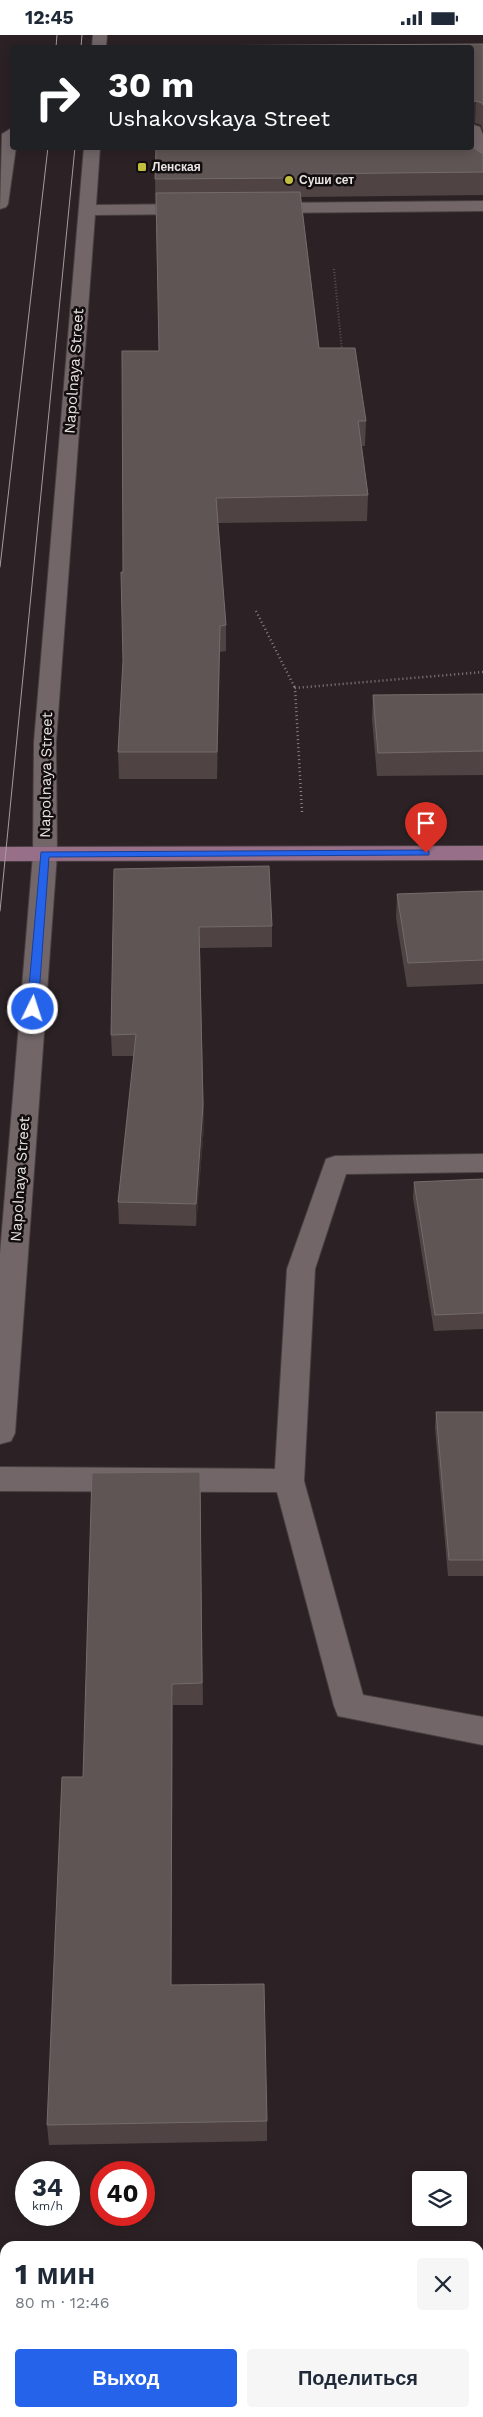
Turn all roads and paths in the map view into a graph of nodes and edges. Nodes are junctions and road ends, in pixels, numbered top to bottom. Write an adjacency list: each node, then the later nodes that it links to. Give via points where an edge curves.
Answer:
1 (476, 130): 4 (street)
2 (7, 134): 5 (street)
3 (92, 150): 9 (street, Napolnaya Street)
4 (483, 172)
5 (0, 204)
6 (483, 206): 7 (street)
7 (246, 208)
8 (207, 209): 9 (street)
9 (86, 210): 18 (street, Napolnaya Street, via 45,743)
10 (334, 269): 11 (path)
11 (343, 357)
12 (256, 611): 14 (path)
13 (483, 672): 14 (path)
14 (295, 688): 15 (path)
15 (302, 812)
16 (483, 853): 18 (main road)
17 (0, 854): 18 (main road)
18 (44, 854): 20 (street, Napolnaya Street)
19 (483, 1163): 22 (street, via 335,1165 301,1269)
20 (0, 1433)
21 (0, 1479): 22 (street)
22 (289, 1481): 23 (street, via 350,1706)
23 (483, 1731)

